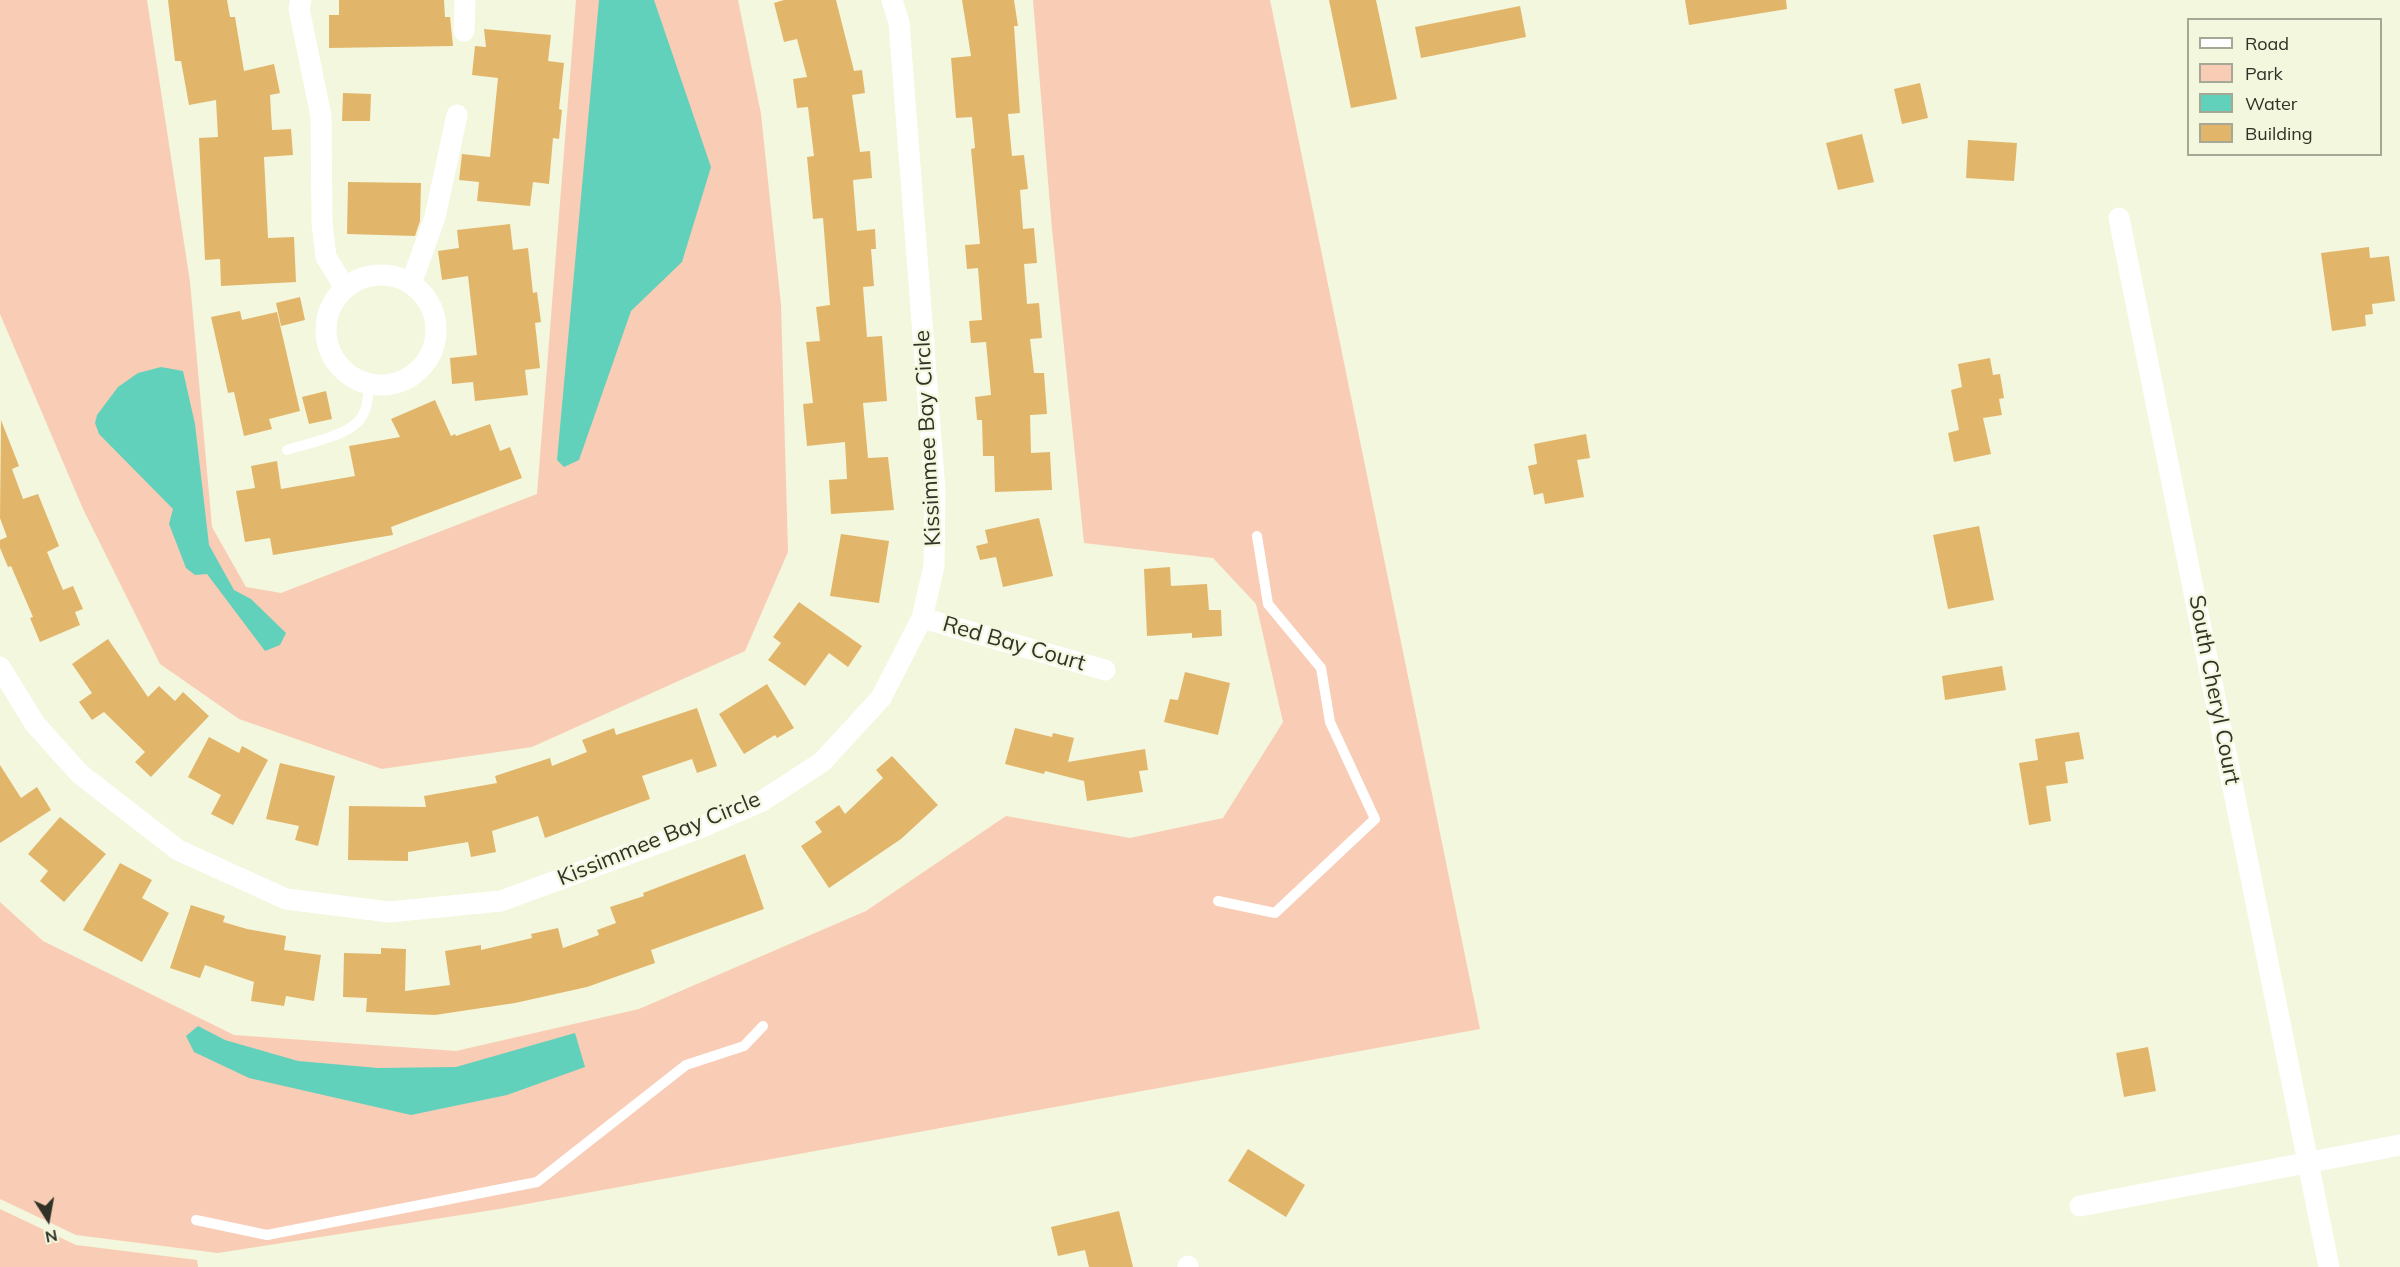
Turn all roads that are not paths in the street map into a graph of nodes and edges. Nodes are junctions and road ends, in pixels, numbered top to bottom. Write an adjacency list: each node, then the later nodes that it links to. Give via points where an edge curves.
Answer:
1 (302, 0): 8 (street, via 299,9 321,116 326,257)
2 (465, 0): 4 (street)
3 (892, 0): 12 (street, Kissimmee Bay Circle, via 899,23 935,491 934,566)
4 (464, 31)
5 (457, 115): 7 (street, via 435,217)
6 (2119, 218): 18 (street, South Cheryl Court)
7 (411, 284): 8 (street, via 377,275); 9 (street, via 425,297 434,314 432,351 422,367 407,379 389,385)
8 (345, 288): 9 (street, via 333,302 327,318 330,353 340,368)
9 (370, 384): 10 (lane, via 363,417 357,422 342,432)
10 (287, 450)
11 (1257, 536): 15 (lane, via 1268,604 1321,668 1330,722 1375,819 1275,913)
12 (922, 618): 13 (street, Kissimmee Bay Circle, via 881,698 822,762 762,801 501,901 389,912 286,899 178,850 80,774 35,724); 14 (street, Red Bay Court)
13 (0, 667)
14 (1105, 670)
15 (1218, 902)
16 (763, 1026): 20 (lane, via 744,1046 686,1065 537,1182 267,1235)
17 (2400, 1145): 18 (street)
18 (2308, 1163): 19 (street); 21 (street, South Cheryl Court)
19 (2080, 1206)
20 (196, 1220)
21 (2329, 1267)

